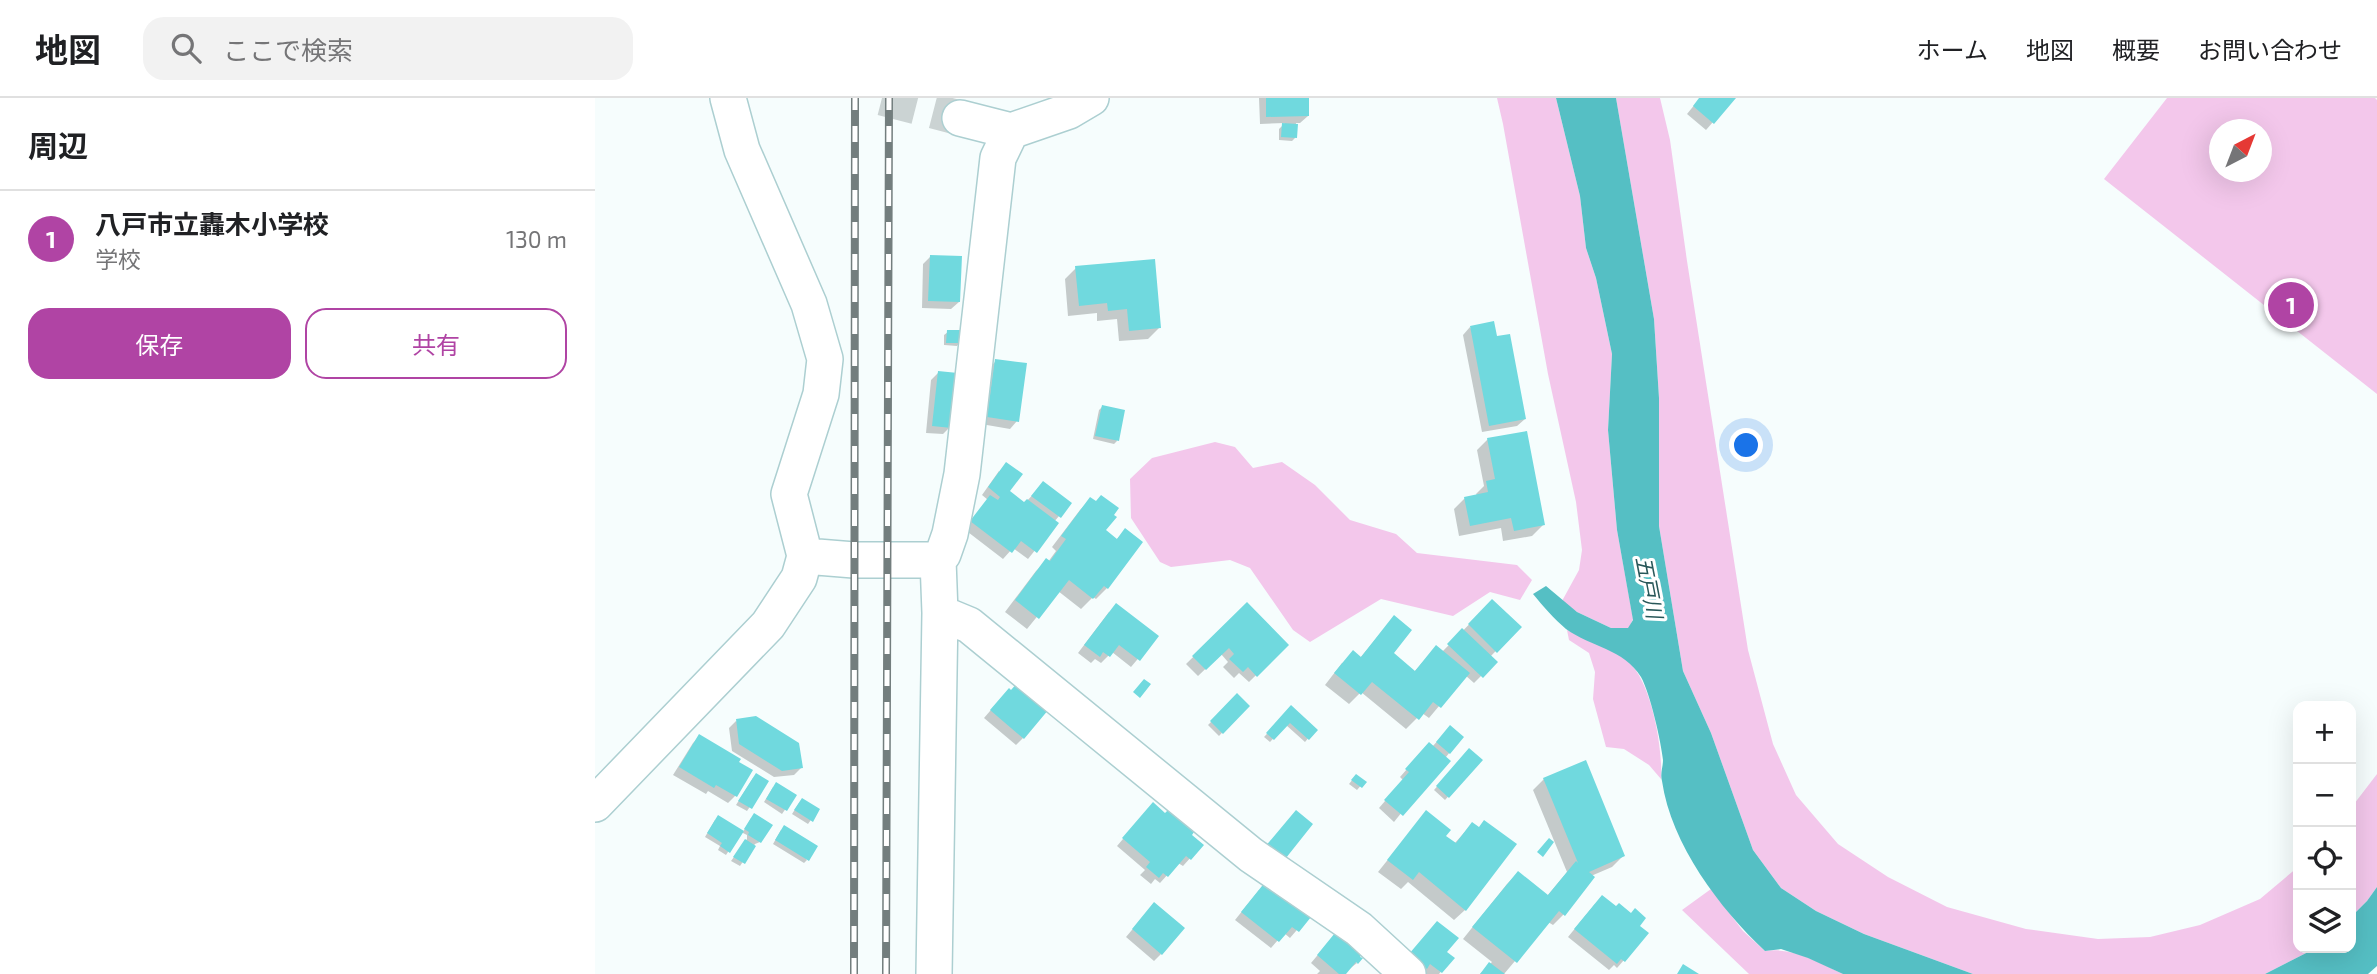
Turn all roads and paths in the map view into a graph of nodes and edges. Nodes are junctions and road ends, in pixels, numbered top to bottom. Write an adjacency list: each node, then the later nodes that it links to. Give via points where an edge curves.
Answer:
1 (728, 98): 5 (street, via 742,150 809,304 825,359 821,394 789,494)
2 (1091, 98): 4 (street, via 1069,111)
3 (960, 118): 4 (street)
4 (1011, 131): 6 (street, via 998,159 962,474 950,534)
5 (805, 556): 6 (street); 8 (street, via 799,578 768,625)
6 (938, 560): 7 (street)
7 (940, 614): 9 (street); 10 (street, via 969,625 1251,855 1359,929)
8 (595, 804)
9 (934, 974)
10 (1408, 974)

